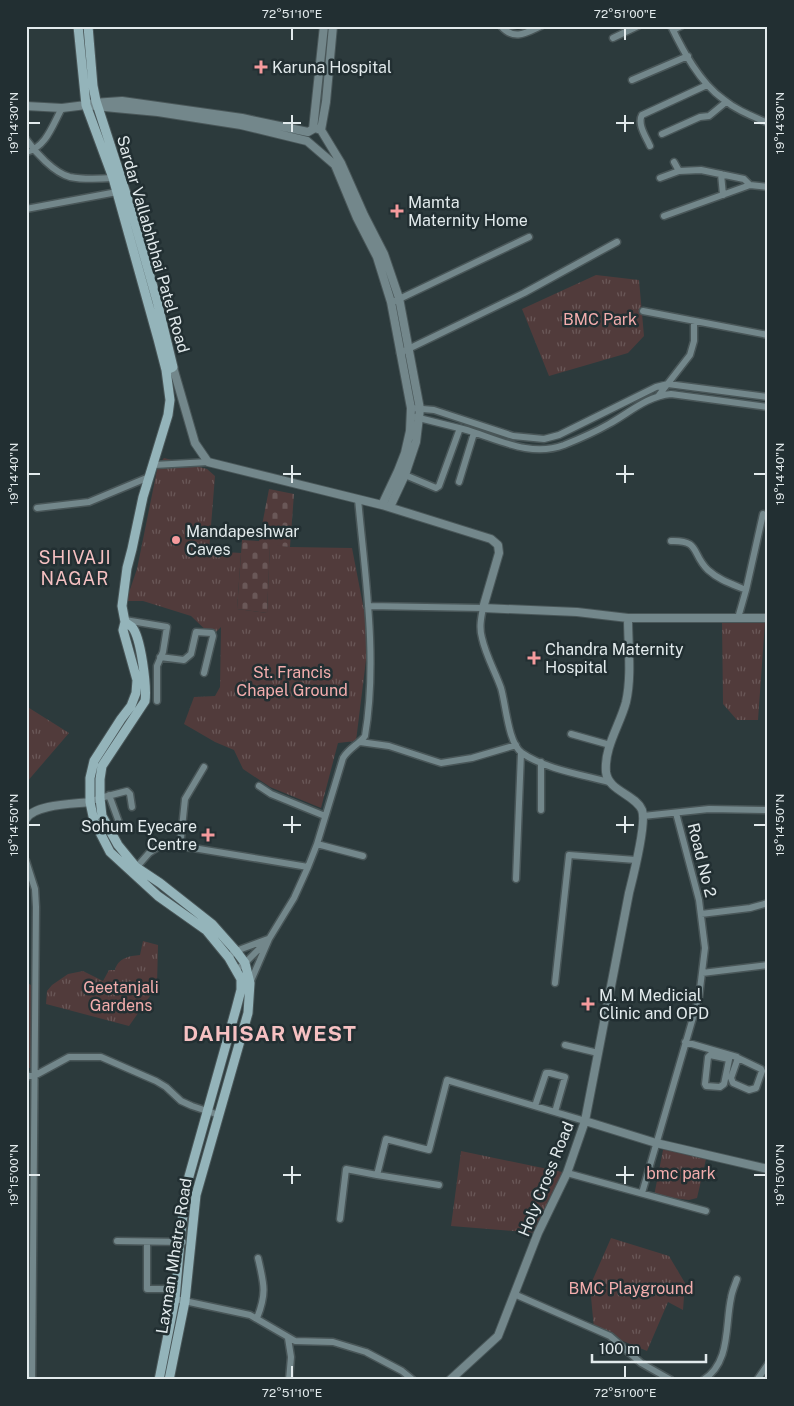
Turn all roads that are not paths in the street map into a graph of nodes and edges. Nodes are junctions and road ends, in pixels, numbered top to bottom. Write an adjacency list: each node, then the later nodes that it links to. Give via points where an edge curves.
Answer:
1 (78, 26): 17 (main road, Sardar Vallabhbhai Patel Road)
2 (88, 26): 15 (main road, Sardar Vallabhbhai Patel Road)
3 (324, 26): 20 (street)
4 (334, 26): 20 (street, via 326,102)
5 (501, 26): 6 (street, via 515,35)
6 (541, 26)
7 (638, 26): 10 (street)
8 (681, 26): 9 (street)
9 (672, 28): 11 (street)
10 (613, 38)
11 (688, 56): 12 (street); 13 (street)
12 (632, 80)
13 (707, 85): 14 (street); 24 (street, via 642,115 641,124)
14 (726, 102): 19 (street); 21 (street, via 710,116 700,117)
15 (97, 104): 17 (street); 20 (street, via 122,101 242,118); 46 (main road, Sardar Vallabhbhai Patel Road, via 157,301)
16 (26, 106): 18 (street)
17 (86, 106): 18 (street); 30 (main road, Sardar Vallabhbhai Patel Road)
18 (62, 108): 25 (street, via 42,144)
19 (768, 123)
20 (315, 134): 23 (street); 23 (street, via 319,146); 40 (street, via 341,162 384,254)
21 (662, 134)
22 (26, 139): 25 (street)
23 (314, 146): 40 (street, via 335,165)
24 (650, 146)
25 (34, 150): 26 (street); 30 (street, via 68,176)
26 (26, 152)
27 (674, 162): 28 (street)
28 (679, 172): 29 (street, via 702,170); 31 (street)
29 (721, 174): 32 (street, via 744,178); 35 (street)
30 (113, 178): 34 (main road, Sardar Vallabhbhai Patel Road)
31 (660, 178)
32 (750, 185): 33 (street); 35 (street)
33 (768, 187)
34 (117, 192): 36 (street); 46 (main road, Sardar Vallabhbhai Patel Road)
35 (723, 195): 37 (street)
36 (26, 209)
37 (664, 216)
38 (529, 238): 40 (street)
39 (617, 242): 44 (street, via 524,293)
40 (395, 300): 44 (street); 45 (street)
41 (643, 311): 42 (street)
42 (694, 321): 43 (street); 47 (street, via 690,355)
43 (768, 335)
44 (408, 350): 45 (street); 51 (street)
45 (400, 353): 52 (street)
46 (169, 368): 57 (street, via 195,443); 58 (main road, Laxman Mhatre Road, via 168,414)
47 (668, 384): 48 (street); 49 (street); 54 (street, via 544,439 512,436)
48 (660, 395): 50 (street); 56 (street, via 562,446 542,450 517,447)
49 (768, 396)
50 (768, 407)
51 (420, 409): 52 (street); 53 (street); 54 (street, via 434,410)
52 (411, 412): 53 (street); 63 (street, via 405,453)
53 (419, 418): 55 (street); 59 (street, via 416,442)
54 (483, 426): 56 (street)
55 (460, 428): 56 (street); 59 (street, via 439,486 436,488)
56 (477, 434): 61 (street)
57 (208, 462): 58 (street); 62 (street)
58 (154, 464): 60 (main road, Laxman Mhatre Road)
59 (404, 475): 63 (street)
60 (149, 477): 64 (street, via 90,502); 73 (main road, Laxman Mhatre Road, via 126,568 122,606)
61 (459, 482)
62 (358, 499): 63 (street); 68 (street)
63 (386, 506): 69 (street, via 498,544 500,553)
64 (37, 508)
65 (763, 514): 67 (street)
66 (671, 541): 67 (street, via 691,544 707,569 720,579)
67 (746, 590): 71 (street)
68 (368, 606): 69 (street); 82 (street, via 371,662 366,731)
69 (483, 608): 70 (street); 83 (street, via 482,637 501,688)
70 (628, 618): 71 (street); 84 (street, via 628,690)
71 (738, 618): 72 (street)
72 (768, 618)
73 (125, 621): 74 (street, via 167,628); 76 (main road, Laxman Mhatre Road, via 133,628 141,656)
74 (160, 657): 75 (street, via 184,660 191,654 196,632 212,633); 77 (street)
75 (204, 673)
76 (141, 680): 77 (street); 78 (main road, Laxman Mhatre Road); 79 (main road, Laxman Mhatre Road)
77 (157, 681): 80 (street)
78 (134, 697): 79 (street); 91 (main road, Laxman Mhatre Road, via 94,761)
79 (145, 700): 90 (main road, Laxman Mhatre Road, via 102,766 100,780)
80 (157, 702)
81 (571, 734): 84 (street)
82 (360, 742): 83 (street, via 389,746 441,763); 96 (street, via 343,758)
83 (516, 745): 85 (street)
84 (610, 745): 88 (street, via 606,769)
85 (521, 752): 86 (street); 107 (street)
86 (541, 762): 88 (street); 93 (street)
87 (204, 767): 101 (street, via 185,799)
88 (609, 782): 97 (street, via 638,805)
89 (259, 786): 96 (street)
90 (104, 796): 91 (street); 92 (street, via 129,792); 99 (street); 106 (main road, Laxman Mhatre Road, via 102,816)
91 (90, 802): 98 (street, via 36,810); 106 (main road, Laxman Mhatre Road, via 94,821 110,852)
92 (132, 807)
93 (541, 810)
94 (768, 810): 95 (street, via 709,809)
95 (676, 813): 97 (street); 109 (street, Road No 2)
96 (325, 816): 100 (street)
97 (643, 816): 103 (street, Holy Cross Road)
98 (26, 818)
99 (120, 825)
100 (317, 844): 102 (street); 105 (street)
101 (180, 847): 105 (street); 106 (street, via 158,847 149,852)
102 (363, 856)
103 (636, 860): 118 (street, via 569,855); 122 (street, Holy Cross Road)
104 (26, 861): 126 (street, via 35,889)
105 (308, 867): 110 (street)
106 (134, 870): 111 (main road, Laxman Mhatre Road, via 160,883 212,924); 112 (main road, Laxman Mhatre Road, via 158,896 206,930)
107 (516, 879)
108 (768, 903): 109 (street)
109 (701, 914): 116 (street, Road No 2, via 705,948)
110 (269, 939): 111 (street); 113 (street); 117 (street)
111 (236, 951): 112 (street); 113 (main road, Laxman Mhatre Road)
112 (228, 957): 115 (main road, Laxman Mhatre Road)
113 (245, 964): 115 (street); 117 (main road, Laxman Mhatre Road)
114 (768, 964): 116 (street)
115 (236, 970): 119 (main road, Laxman Mhatre Road, via 241,979)
116 (702, 973): 120 (street, Road No 2, via 699,996)
117 (250, 983): 119 (street); 130 (main road, Laxman Mhatre Road, via 248,1013)
118 (555, 983)
119 (241, 990): 128 (main road, Laxman Mhatre Road)
120 (685, 1042): 123 (street); 132 (street, Road No 2)
121 (565, 1045): 122 (street)
122 (598, 1053): 131 (street, Holy Cross Road)
123 (729, 1057): 123 (street, via 723,1086 706,1086 708,1057); 124 (street)
124 (738, 1058): 124 (street, via 761,1069 756,1088 749,1090 731,1081)
125 (26, 1076): 126 (street)
126 (34, 1076): 128 (street, via 69,1057 101,1058 156,1081 181,1101); 152 (street)
127 (535, 1106): 129 (street); 129 (street, via 546,1073 565,1077); 135 (street, via 447,1080 429,1150 386,1139)
128 (208, 1111): 130 (street); 142 (main road, Laxman Mhatre Road, via 186,1187)
129 (555, 1112): 131 (street)
130 (219, 1115): 143 (main road, Laxman Mhatre Road, via 196,1195)
131 (585, 1121): 132 (street); 134 (street, Holy Cross Road)
132 (656, 1142): 133 (street); 137 (street, Road No 2)
133 (768, 1169)
134 (567, 1173): 137 (street); 147 (street, Holy Cross Road)
135 (377, 1175): 136 (street); 139 (street, via 346,1169)
136 (439, 1185)
137 (642, 1193): 138 (street)
138 (706, 1211)
139 (340, 1219)
140 (117, 1241): 141 (street)
141 (147, 1242): 142 (street); 146 (street, via 147,1289)
142 (180, 1242): 143 (street); 148 (main road, Laxman Mhatre Road)
143 (190, 1243): 148 (main road, Laxman Mhatre Road)
144 (258, 1258): 149 (street, via 265,1286)
145 (737, 1279): 159 (street, via 722,1358)
146 (165, 1289)
147 (514, 1294): 157 (street, Holy Cross Road, via 498,1336); 158 (street, via 610,1336 641,1363)
148 (180, 1300): 149 (street); 153 (main road, Laxman Mhatre Road); 154 (main road, Laxman Mhatre Road)
149 (257, 1318): 150 (street)
150 (288, 1338): 155 (street, via 291,1357); 156 (street, via 301,1342 333,1342 366,1352)
151 (768, 1364): 160 (street)
152 (32, 1380)
153 (159, 1380)
154 (169, 1380)
155 (289, 1380)
156 (413, 1380)
157 (450, 1380)
158 (671, 1380)
159 (703, 1380)
160 (757, 1380)

